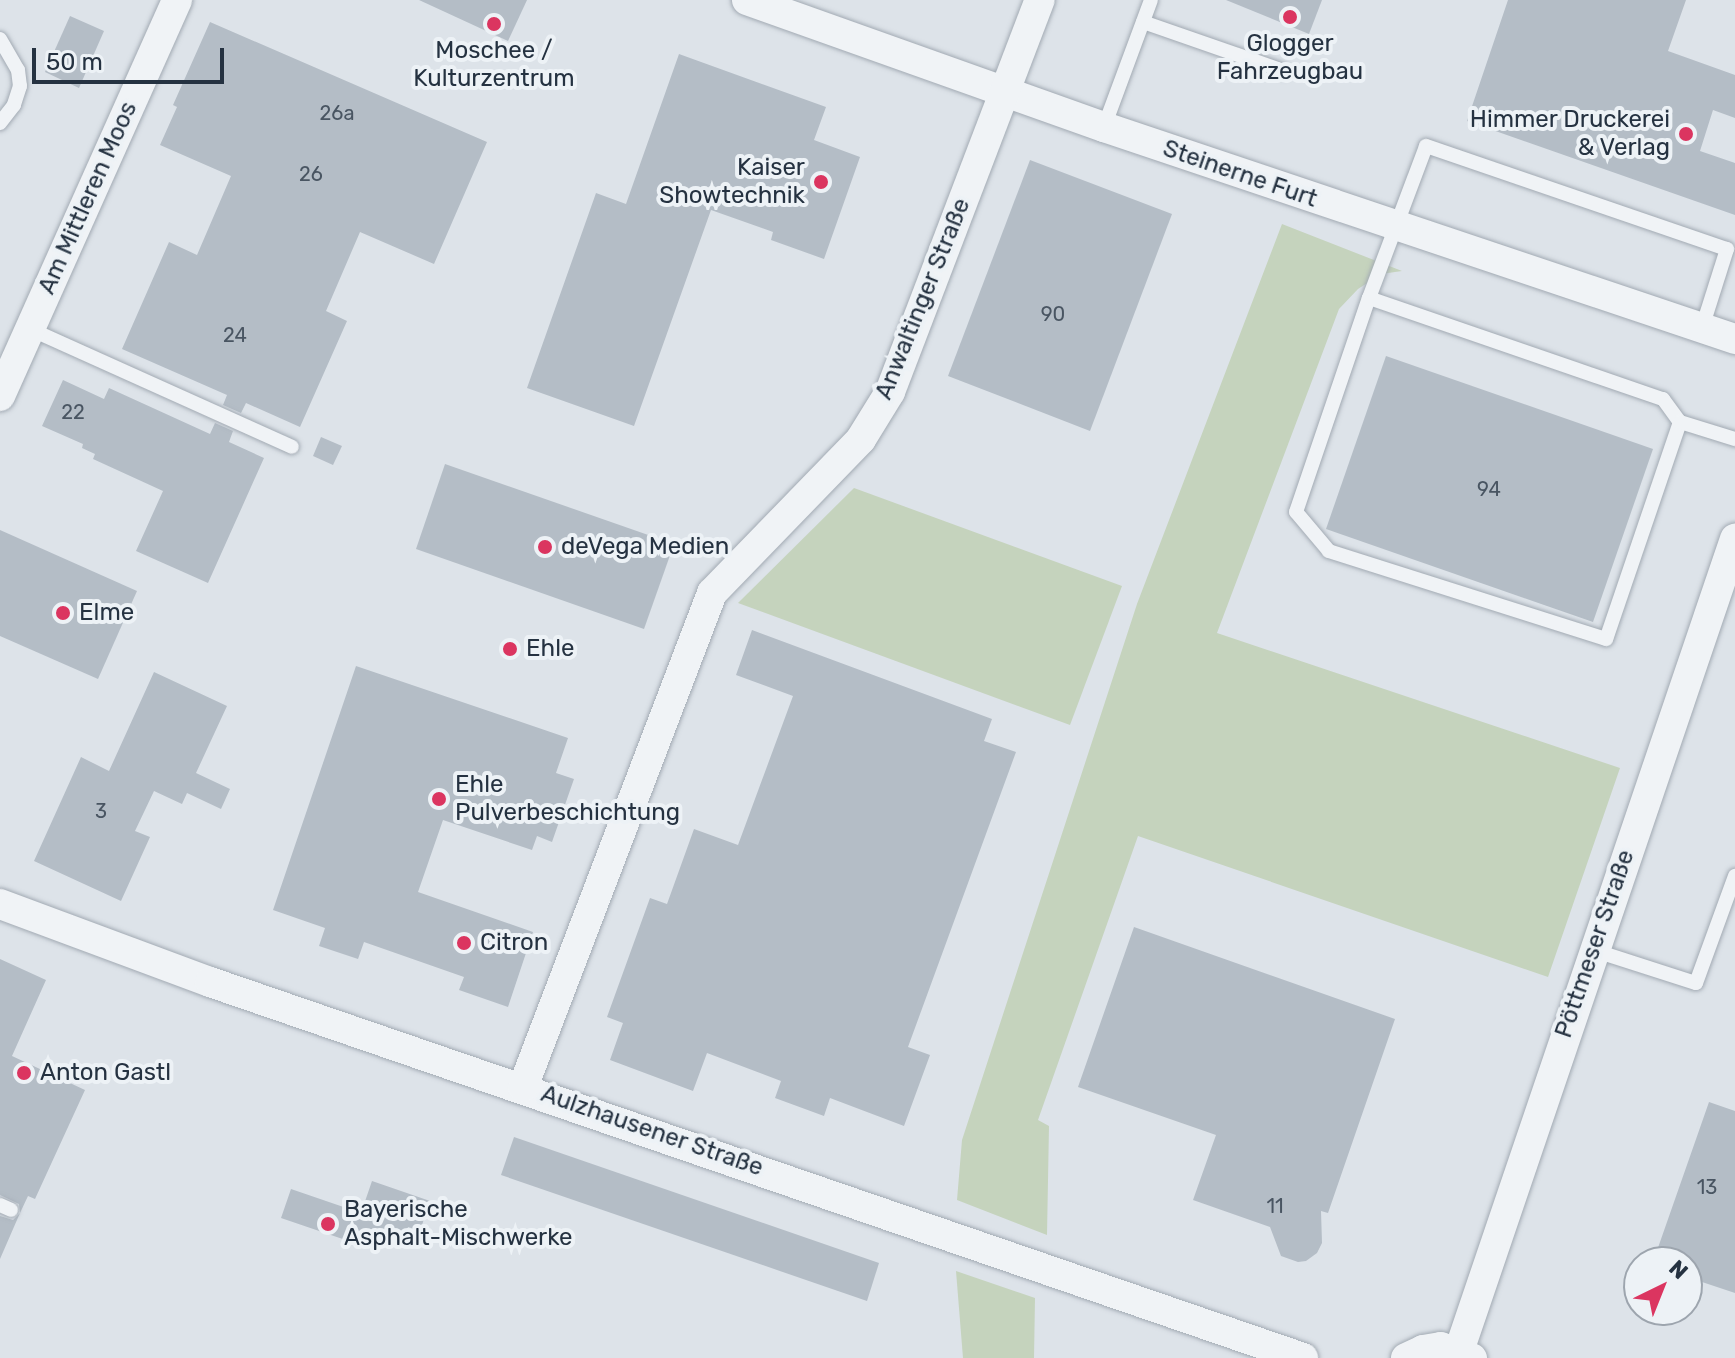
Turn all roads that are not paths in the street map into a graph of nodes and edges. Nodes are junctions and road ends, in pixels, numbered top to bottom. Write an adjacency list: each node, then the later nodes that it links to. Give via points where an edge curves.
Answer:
1 (177, 0): 14 (street, Am Mittleren Moos)
2 (747, 0): 8 (street, Steinerne Furt)
3 (1040, 0): 8 (street, Anwaltinger Straße)
4 (1151, 0): 5 (lane)
5 (1143, 22): 7 (lane); 10 (lane)
6 (0, 39): 9 (lane, via 18,70 20,86)
7 (1284, 71)
8 (1005, 91): 10 (street, Steinerne Furt); 24 (street, Anwaltinger Straße, via 890,392 861,439 712,593)
9 (0, 123)
10 (1104, 127): 11 (street, Steinerne Furt)
11 (1394, 226): 12 (lane); 13 (street, Steinerne Furt); 13 (lane, via 1426,146 1727,249)
12 (1369, 298): 17 (lane, via 1663,399); 17 (lane, via 1296,512 1329,551 1606,639)
13 (1702, 328): 15 (street, Steinerne Furt)
14 (30, 329): 16 (street, Am Mittleren Moos); 19 (lane)
15 (1735, 339)
16 (0, 396)
17 (1680, 422): 18 (lane)
18 (1735, 439)
19 (292, 447)
20 (1735, 539): 23 (street, Pöttmeser Straße)
21 (1735, 876): 23 (lane, via 1696,983)
22 (0, 904): 24 (street, Aulzhausener Straße, via 210,982)
23 (1593, 950): 25 (street, Pöttmeser Straße)
24 (523, 1087): 26 (street, Aulzhausener Straße)
25 (1465, 1354): 27 (street, Pöttmeser Straße, via 1441,1347)
26 (1303, 1358)
27 (1406, 1358)

